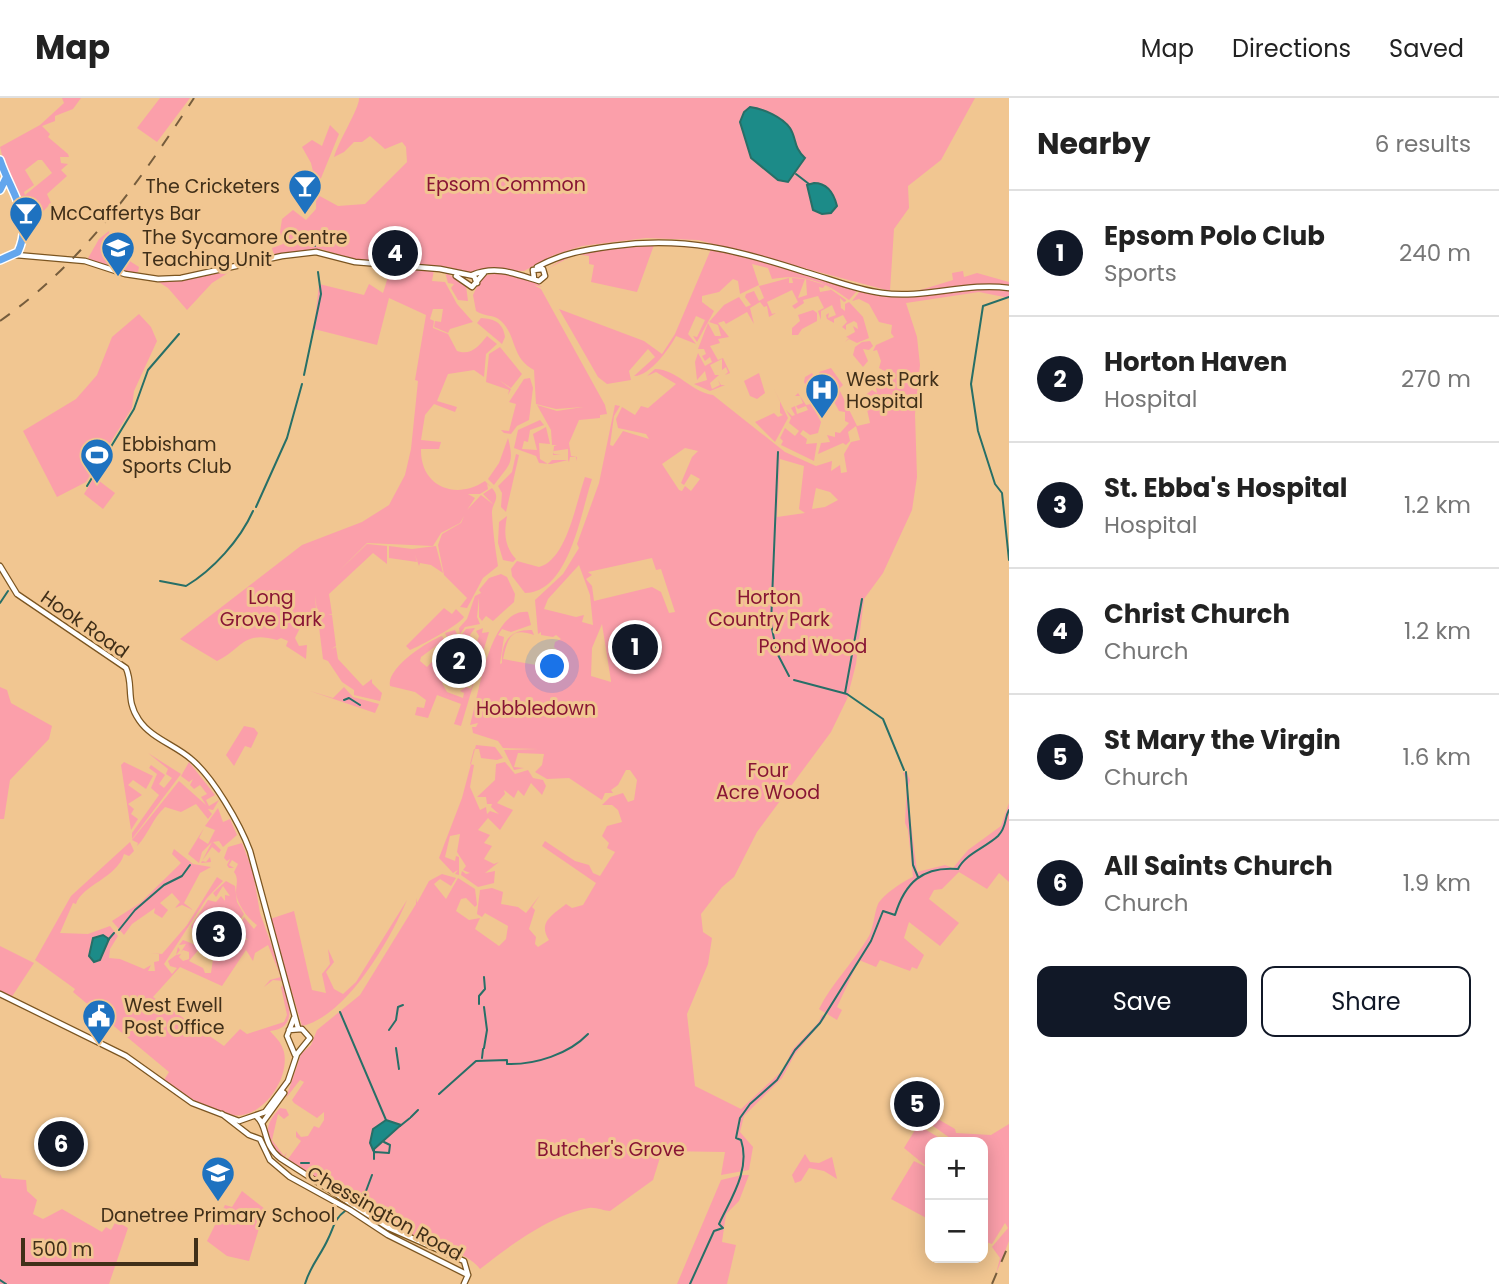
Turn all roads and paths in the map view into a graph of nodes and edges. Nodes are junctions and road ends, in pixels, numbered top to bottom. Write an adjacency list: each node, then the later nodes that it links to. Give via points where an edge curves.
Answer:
1 (0, 160): 2 (highway)
2 (9, 184): 3 (highway); 4 (highway, via 24,218)
3 (0, 192)
4 (21, 251): 6 (highway); 8 (main road, via 167,280 320,252 368,264)
5 (556, 256): 7 (main road); 9 (main road); 17 (main road, via 644,241 692,242 873,292 916,295 978,286)
6 (0, 261)
7 (537, 267): 9 (main road); 11 (main road)
8 (446, 270): 13 (main road); 16 (main road)
9 (544, 271): 14 (main road, via 544,279)
10 (488, 272): 12 (main road); 13 (main road); 15 (main road)
11 (532, 272): 12 (main road); 14 (main road)
12 (521, 273): 14 (main road)
13 (469, 276): 15 (main road); 16 (main road)
14 (534, 279)
15 (477, 283): 16 (main road)
16 (467, 285)
17 (1009, 288)
18 (0, 566): 20 (main road, Hook Road, via 17,594 126,668 129,700 142,724 199,766 250,851)
19 (0, 994): 27 (main road, Chessington Road, via 113,1049 190,1102)
20 (295, 1017): 21 (main road, Hook Road); 22 (main road)
21 (299, 1028): 22 (main road); 24 (main road, Hook Road, via 309,1034)
22 (289, 1030): 23 (main road)
23 (290, 1041): 24 (main road); 25 (main road)
24 (305, 1044): 25 (main road)
25 (296, 1057): 26 (main road)
26 (288, 1081): 28 (main road, via 274,1104); 29 (main road)
27 (222, 1114): 28 (main road, Chessington Road, via 239,1121); 30 (main road, Chessington Road)
28 (250, 1118): 29 (main road, Chessington Road, via 259,1118); 30 (main road)
29 (263, 1126): 31 (main road); 32 (main road, Chessington Road, via 272,1151 303,1175 401,1235)
30 (245, 1130): 31 (main road, Chessington Road)
31 (255, 1136): 33 (main road, Chessington Road, via 284,1172 382,1231)
32 (460, 1259): 33 (main road, via 465,1266); 34 (main road, Chessington Road, via 467,1265)
33 (459, 1270): 34 (main road, Chessington Road)
34 (468, 1275): 35 (main road)
35 (464, 1284)

